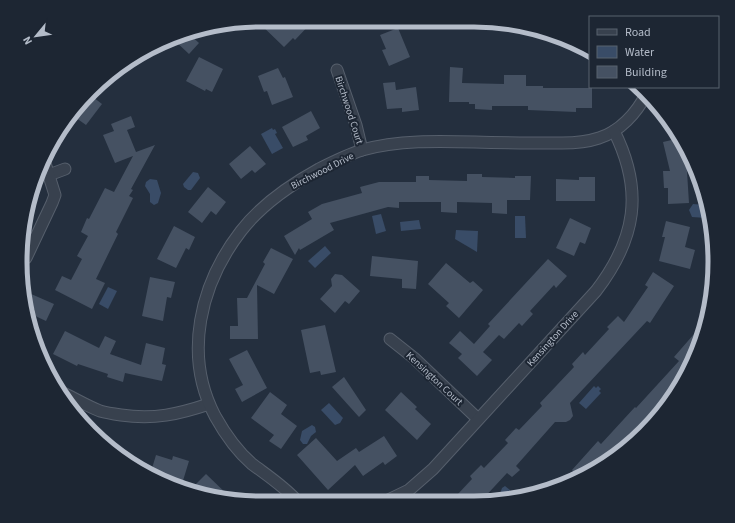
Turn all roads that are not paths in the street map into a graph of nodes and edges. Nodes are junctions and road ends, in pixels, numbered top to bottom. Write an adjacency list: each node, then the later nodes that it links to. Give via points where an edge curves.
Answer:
1 (337, 70): 4 (street, Birchwood Court)
2 (643, 100): 3 (street, Birchwood Drive, via 638,109)
3 (614, 132): 4 (street, Birchwood Drive, via 582,142 442,141); 12 (street, Kensington Drive, via 626,160 632,193 632,210 622,251 596,291)
4 (362, 150): 11 (street, Birchwood Drive, via 326,166 289,187 252,218 227,251 207,290 199,327 200,374)
5 (47, 168): 7 (street)
6 (65, 170): 7 (street)
7 (49, 175): 8 (street, via 55,194)
8 (27, 255)
9 (390, 339): 12 (street, Kensington Court, via 414,358)
10 (70, 396): 11 (street, via 101,411 147,418 181,413)
11 (209, 404): 13 (street, Birchwood Drive, via 226,434 250,462)
12 (478, 419): 14 (street, Kensington Drive, via 424,478)
13 (294, 496)
14 (396, 496)

